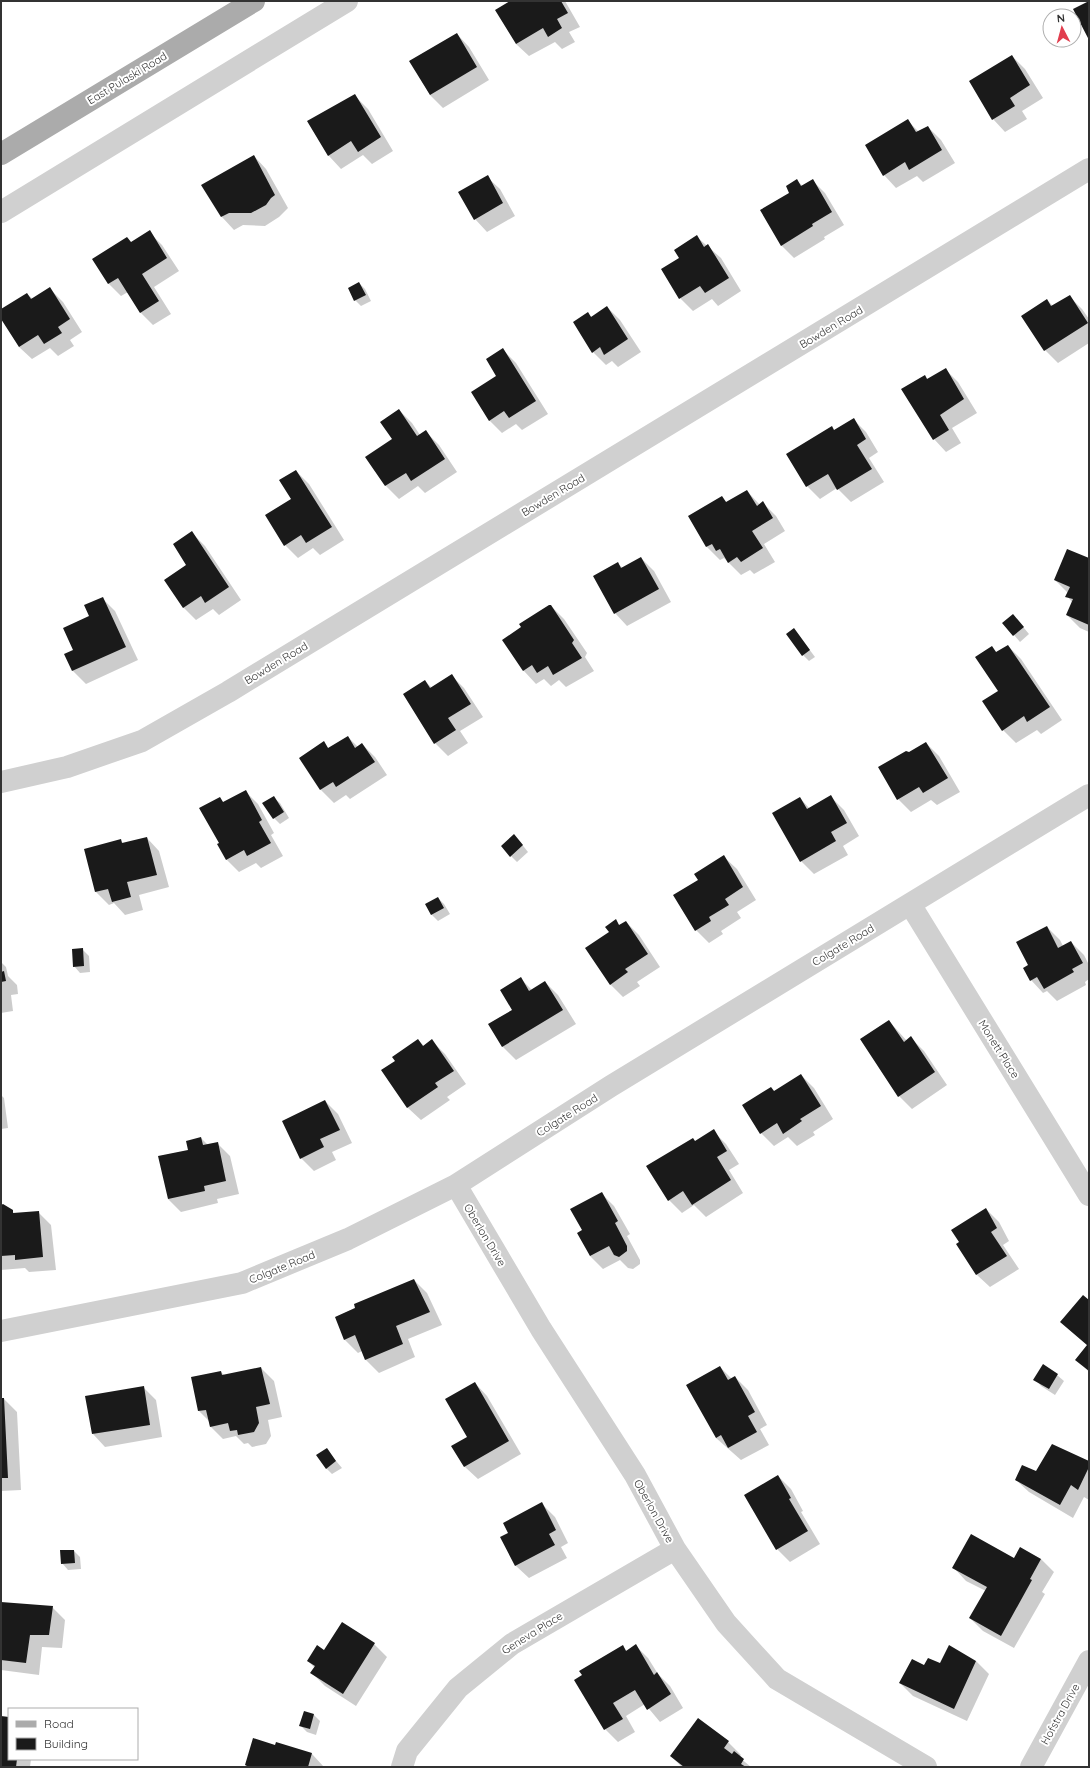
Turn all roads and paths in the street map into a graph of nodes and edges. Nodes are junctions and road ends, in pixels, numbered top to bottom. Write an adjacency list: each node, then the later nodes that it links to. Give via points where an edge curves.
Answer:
1 (254, 1): 3 (main road, East Pulaski Road)
2 (347, 1): 5 (street)
3 (1, 154)
4 (1089, 169): 6 (street, Bowden Road, via 234,688 142,741 67,767)
5 (1, 212)
6 (1, 782)
7 (1089, 795): 8 (street, Colgate Road)
8 (910, 904): 9 (street, Colgate Road, via 611,1086); 10 (street, Monett Place)
9 (456, 1185): 11 (street, Colgate Road, via 348,1240 242,1283); 12 (street, Oberlon Drive, via 541,1329 635,1475)
10 (1089, 1195)
11 (1, 1331)
12 (675, 1549): 14 (street, Geneva Place, via 512,1644 458,1688 407,1751); 15 (street, Oberlon Drive, via 726,1623 777,1679)
13 (1089, 1661): 16 (street, Hofstra Drive)
14 (402, 1767)
15 (926, 1767)
16 (1031, 1767)

